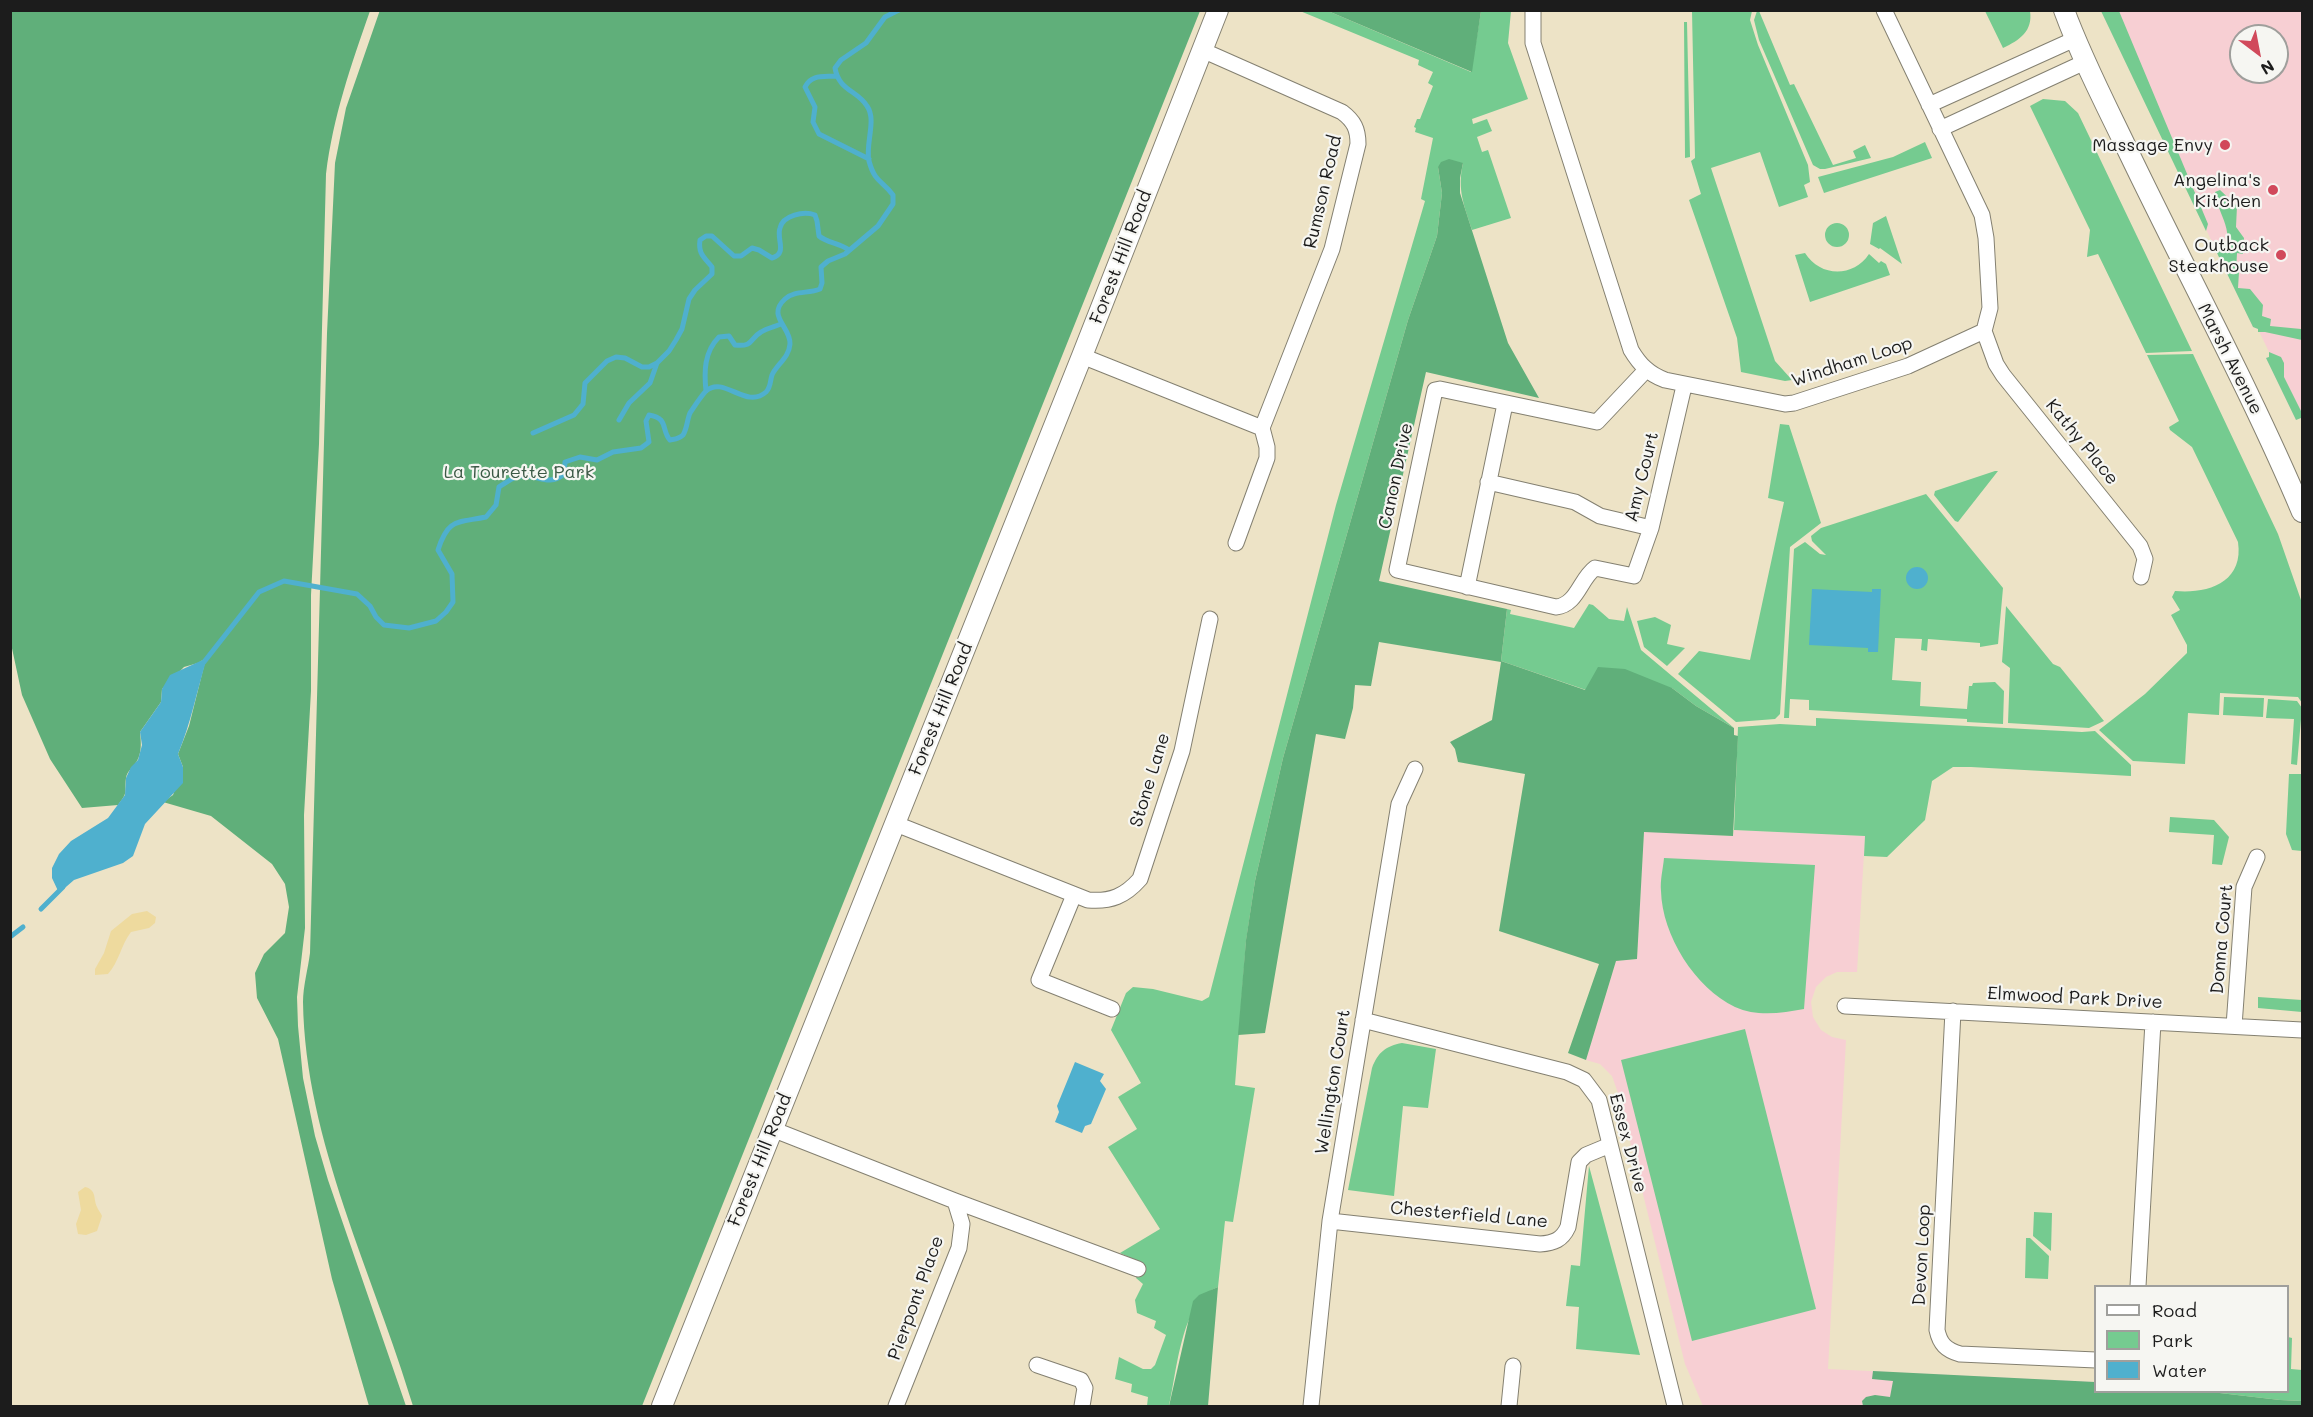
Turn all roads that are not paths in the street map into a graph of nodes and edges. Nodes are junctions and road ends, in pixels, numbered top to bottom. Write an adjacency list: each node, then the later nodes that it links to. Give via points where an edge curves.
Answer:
1 (1218, 10): 6 (street, Forest Hill Road)
2 (1533, 10): 12 (street, via 1533,43 1539,63 1631,350)
3 (1884, 10): 8 (street)
4 (2064, 10): 5 (street, Marsh Avenue)
5 (2075, 39): 7 (street, Marsh Avenue); 8 (street)
6 (1202, 50): 11 (street, Forest Hill Road); 15 (street, Rumson Road, via 1342,112 1358,134 1332,249)
7 (2085, 62): 9 (street); 17 (street, Marsh Avenue, via 2277,453)
8 (1929, 105): 9 (street)
9 (1940, 129): 10 (street, via 1982,215 1990,309)
10 (1984, 332): 13 (street, Windham Loop, via 1908,366 1794,403); 21 (street, Kathy Place, via 2003,375 2140,546 2145,559)
11 (1082, 356): 15 (street); 25 (street, Forest Hill Road)
12 (1646, 370): 13 (street, Windham Loop); 14 (street, Canon Drive, via 1597,422)
13 (1684, 386): 18 (street, Amy Court)
14 (1505, 404): 16 (street); 22 (street, Canon Drive, via 1435,390 1397,566 1402,572)
15 (1262, 428): 19 (street, via 1267,458)
16 (1488, 482): 18 (street, via 1575,502 1600,516); 22 (street)
17 (2302, 512)
18 (1651, 528): 20 (street, Amy Court)
19 (1236, 543)
20 (1634, 576): 22 (street, Canon Drive, via 1595,568 1567,604 1556,607)
21 (2141, 577)
22 (1467, 587)
23 (1210, 619): 27 (street, Stone Lane, via 1182,751 1140,879 1129,891 1102,902)
24 (1415, 769): 31 (street, Wellington Court, via 1399,804)
25 (896, 824): 27 (street, Stone Lane); 35 (street, Forest Hill Road)
26 (2257, 857): 33 (street, Donna Court, via 2244,888)
27 (1074, 895): 29 (street, via 1039,980)
28 (1845, 1006): 30 (street, Elmwood Park Drive)
29 (1112, 1009)
30 (1953, 1011): 32 (street, Elmwood Park Drive); 41 (street, Devon Loop, via 1939,1339 1950,1352 1960,1354)
31 (1363, 1020): 36 (street, Essex Drive, via 1576,1076 1590,1086 1599,1100); 38 (street, Wellington Court)
32 (2153, 1022): 33 (street, Elmwood Park Drive); 40 (street)
33 (2234, 1026): 34 (street, Elmwood Park Drive)
34 (2302, 1030)
35 (772, 1129): 37 (street); 44 (street, Forest Hill Road)
36 (1610, 1145): 38 (street, Chesterfield Lane, via 1579,1162 1568,1227 1558,1240 1550,1243); 49 (street, Essex Drive)
37 (956, 1201): 39 (street); 45 (street, Pierpont Place, via 962,1224 959,1248)
38 (1330, 1221): 47 (street, Wellington Court)
39 (1138, 1269)
40 (2138, 1285)
41 (2094, 1360)
42 (1037, 1365): 46 (street, via 1081,1380 1085,1388)
43 (1513, 1366): 48 (street)
44 (662, 1407)
45 (896, 1407)
46 (1082, 1407)
47 (1311, 1407)
48 (1509, 1407)
49 (1675, 1407)

